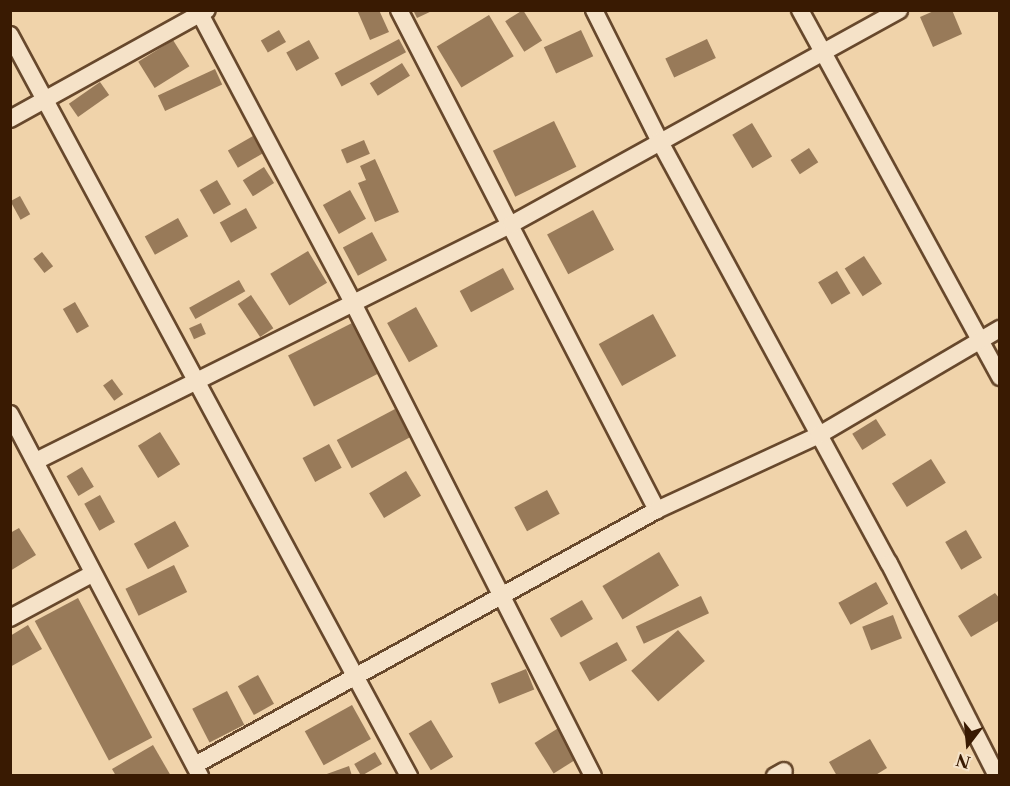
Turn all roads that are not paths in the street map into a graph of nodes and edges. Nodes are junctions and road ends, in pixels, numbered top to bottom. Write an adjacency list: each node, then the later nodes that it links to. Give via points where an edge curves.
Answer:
1 (399, 10): 11 (street)
2 (594, 10): 10 (street)
3 (800, 10): 7 (street)
4 (899, 10): 7 (street)
5 (202, 12): 8 (street); 12 (street)
6 (10, 35): 8 (street)
7 (822, 51): 10 (street); 14 (street)
8 (45, 100): 9 (street); 16 (street)
9 (10, 119)
10 (659, 140): 11 (street); 18 (street)
11 (512, 224): 12 (street); 20 (street)
12 (353, 303): 16 (street); 22 (street)
13 (999, 329): 14 (street)
14 (980, 338): 15 (street); 18 (street)
15 (999, 377)
16 (198, 380): 19 (street); 24 (street)
17 (11, 417): 19 (street)
18 (819, 435): 20 (street); 28 (street, via 890,563)
19 (36, 460): 21 (street)
20 (657, 510): 22 (street)
21 (92, 574): 23 (street); 25 (street)
22 (499, 596): 24 (street); 27 (street)
23 (10, 618)
24 (354, 677): 25 (street); 26 (street)
25 (198, 770)
26 (409, 776)
27 (592, 776)
28 (997, 776)

